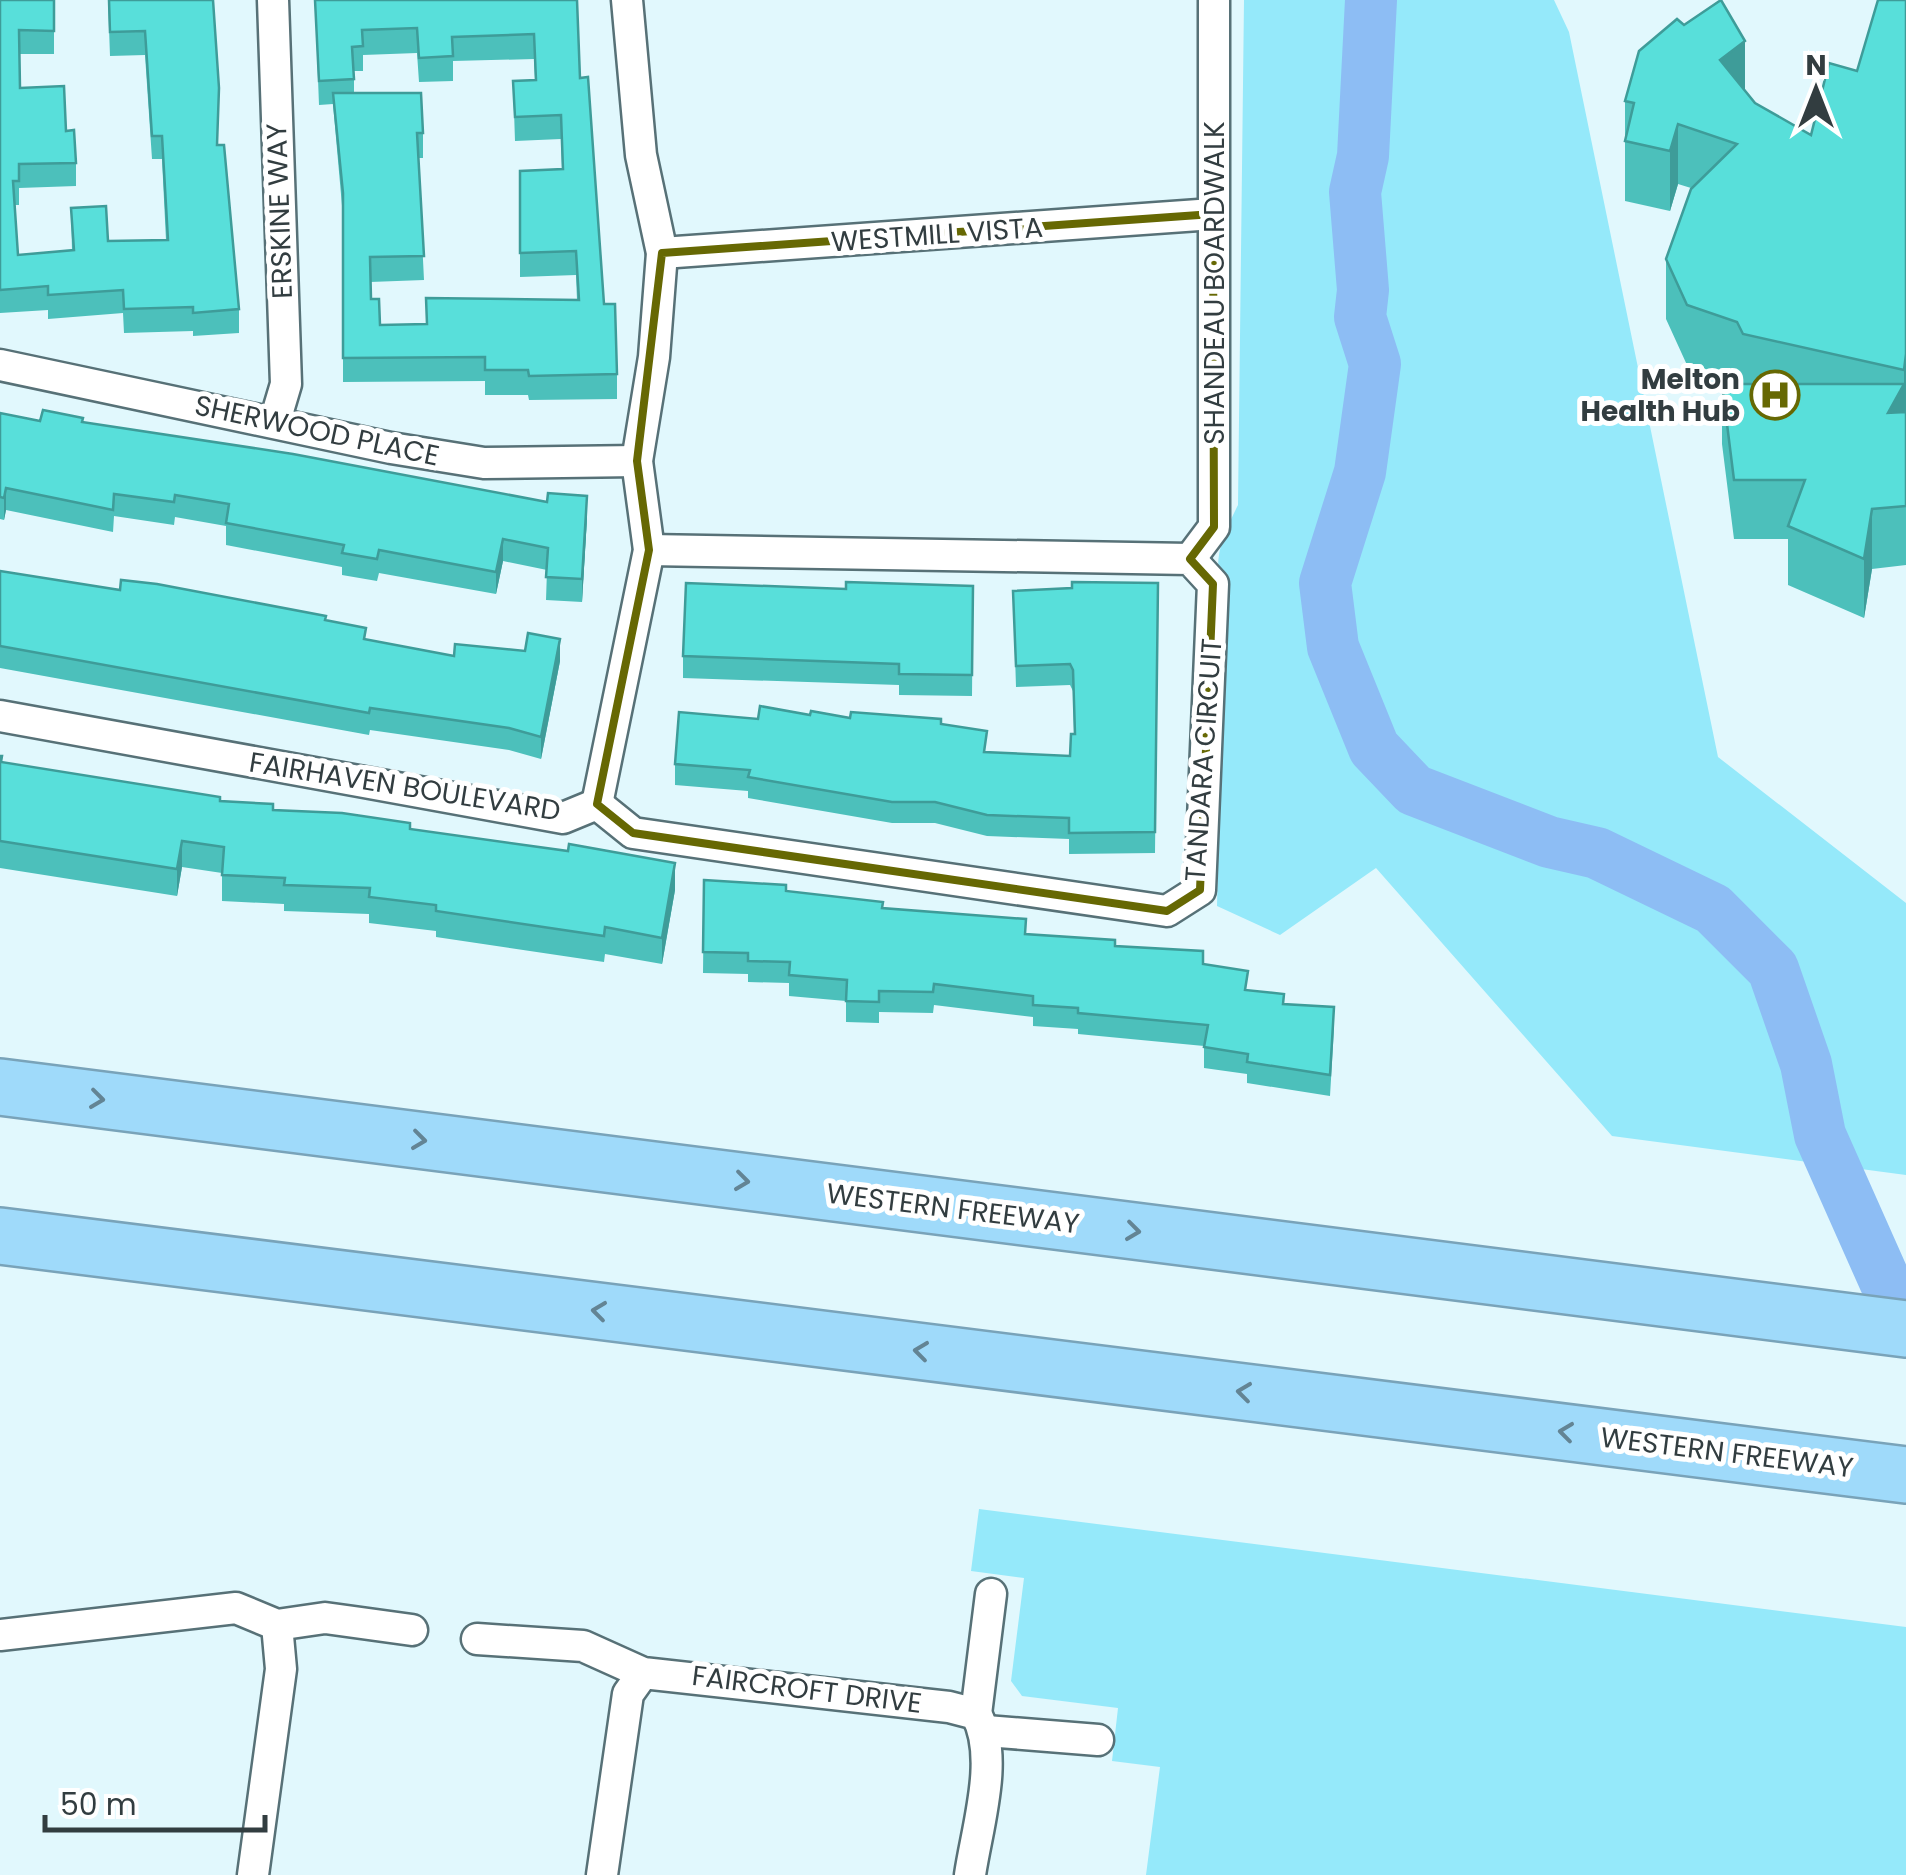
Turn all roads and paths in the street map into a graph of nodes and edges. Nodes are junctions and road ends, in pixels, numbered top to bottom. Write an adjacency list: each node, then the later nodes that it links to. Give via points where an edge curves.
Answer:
1 (273, 0): 7 (street, ERSKINE WAY, via 286,384)
2 (627, 0): 5 (street, FAIRHAVEN BOULEVARD, via 642,155)
3 (1214, 0): 4 (street, SHANDEAU BOARDWALK)
4 (1213, 214): 5 (street, WESTMILL VISTA); 10 (street, SHANDEAU BOARDWALK, via 1214,527)
5 (662, 253): 8 (street, FAIRHAVEN BOULEVARD)
6 (0, 366): 7 (street, SHERWOOD PLACE)
7 (275, 421): 8 (street, SHERWOOD PLACE, via 484,462)
8 (637, 461): 9 (street, FAIRHAVEN BOULEVARD)
9 (649, 550): 10 (street); 12 (street, FAIRHAVEN BOULEVARD)
10 (1190, 559): 12 (street, TANDARA CIRCUIT, via 1213,584 1200,890 1167,910 633,833)
11 (0, 716): 12 (street, FAIRHAVEN BOULEVARD, via 563,818)
12 (597, 804)
13 (0, 1086): 15 (highway, WESTERN FREEWAY, one-way to 15)
14 (0, 1236): 16 (highway, WESTERN FREEWAY, one-way to 14)
15 (1906, 1328)
16 (1906, 1474)
17 (991, 1594): 23 (street)
18 (277, 1625): 19 (street, via 325,1618); 20 (street, via 236,1608); 25 (street, via 281,1669)
19 (412, 1630)
20 (0, 1635)
21 (477, 1638): 22 (street, FAIRCROFT DRIVE, via 583,1646)
22 (642, 1673): 23 (street, FAIRCROFT DRIVE); 26 (street, via 628,1694)
23 (981, 1722): 24 (street, FAIRCROFT DRIVE); 27 (street)
24 (1098, 1740)
25 (253, 1875)
26 (602, 1875)
27 (970, 1875)

